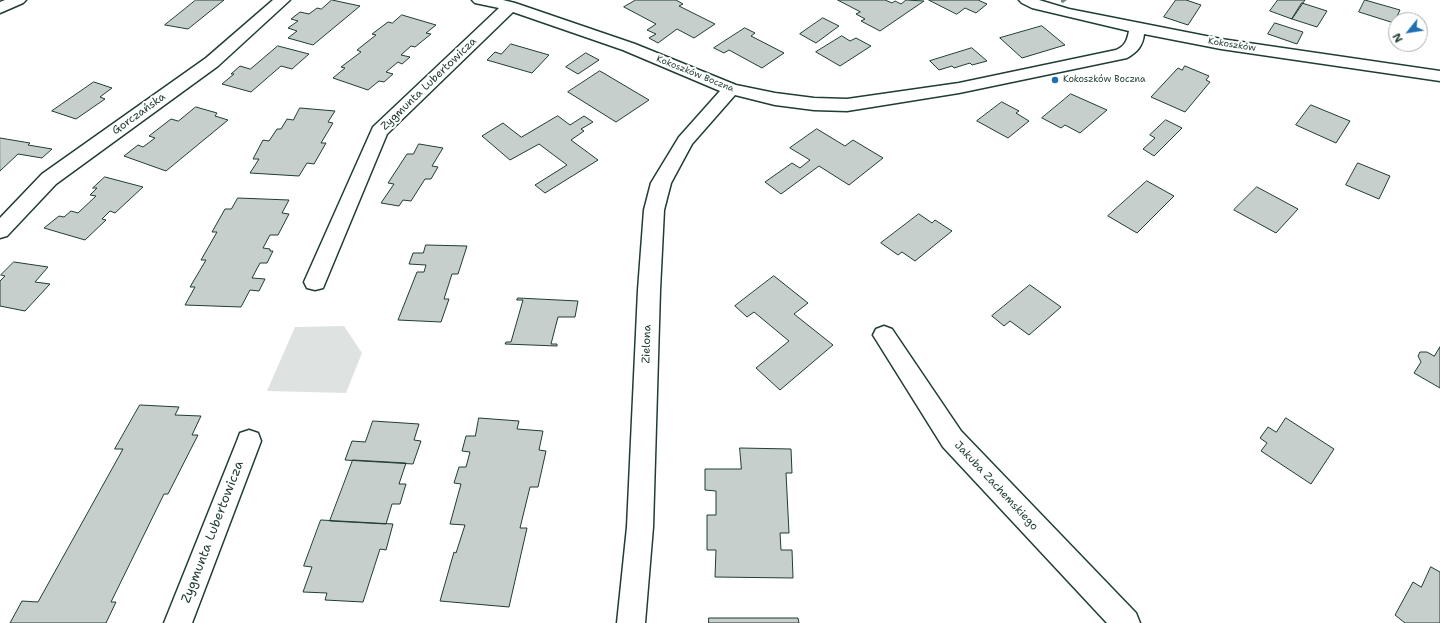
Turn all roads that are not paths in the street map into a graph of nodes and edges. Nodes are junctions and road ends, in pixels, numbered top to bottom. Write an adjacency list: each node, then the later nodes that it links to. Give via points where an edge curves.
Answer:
1 (18, 0): 6 (street)
2 (282, 0): 10 (street, Gorczańska, via 212,62 49,179)
3 (480, 0): 5 (street, Kokoszków Boczna)
4 (1027, 0): 7 (street, Kokoszków, via 1060,11)
5 (510, 6): 9 (street, Kokoszków Boczna, via 629,47); 11 (street, Zygmunta Lubertowicza, via 379,131)
6 (0, 8)
7 (1137, 28): 8 (street, Kokoszków, via 1221,44); 9 (street, Kokoszków Boczna, via 1134,44 1130,50 1121,54 959,88 894,98 847,105 814,104 775,99)
8 (1440, 76)
9 (731, 89): 15 (street, Zielona, via 684,141 661,183 654,210 640,527)
10 (0, 231)
11 (315, 282)
12 (884, 335): 16 (street, Jakuba Zachemskiego, via 952,439)
13 (249, 441): 14 (street, Zygmunta Lubertowicza)
14 (178, 623)
15 (631, 623)
16 (1126, 623)

